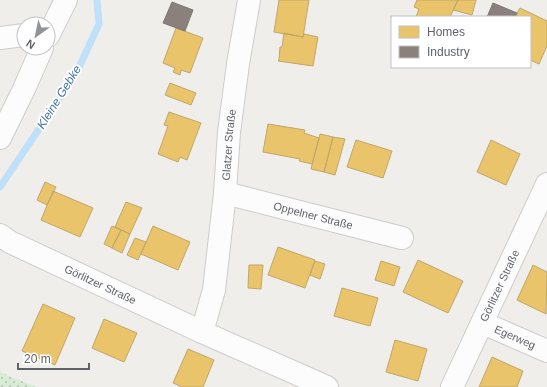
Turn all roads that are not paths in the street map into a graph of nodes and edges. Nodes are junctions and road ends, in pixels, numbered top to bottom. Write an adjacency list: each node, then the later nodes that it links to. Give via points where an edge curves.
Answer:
1 (66, 0): 3 (street)
2 (249, 0): 9 (street, Glatzer Straße, via 229,132)
3 (56, 19)
4 (16, 35): 5 (street)
5 (0, 38)
6 (38, 56): 7 (street)
7 (0, 138)
8 (547, 184): 12 (street, Görlitzer Straße)
9 (225, 193): 11 (street, Oppelner Straße); 13 (street, Glatzer Straße, via 214,290)
10 (0, 235): 13 (street, Görlitzer Straße)
11 (402, 238)
12 (483, 323): 14 (street, Egerweg); 16 (street, Görlitzer Straße)
13 (202, 332): 15 (street, Görlitzer Straße)
14 (547, 351)
15 (327, 387)
16 (452, 387)

